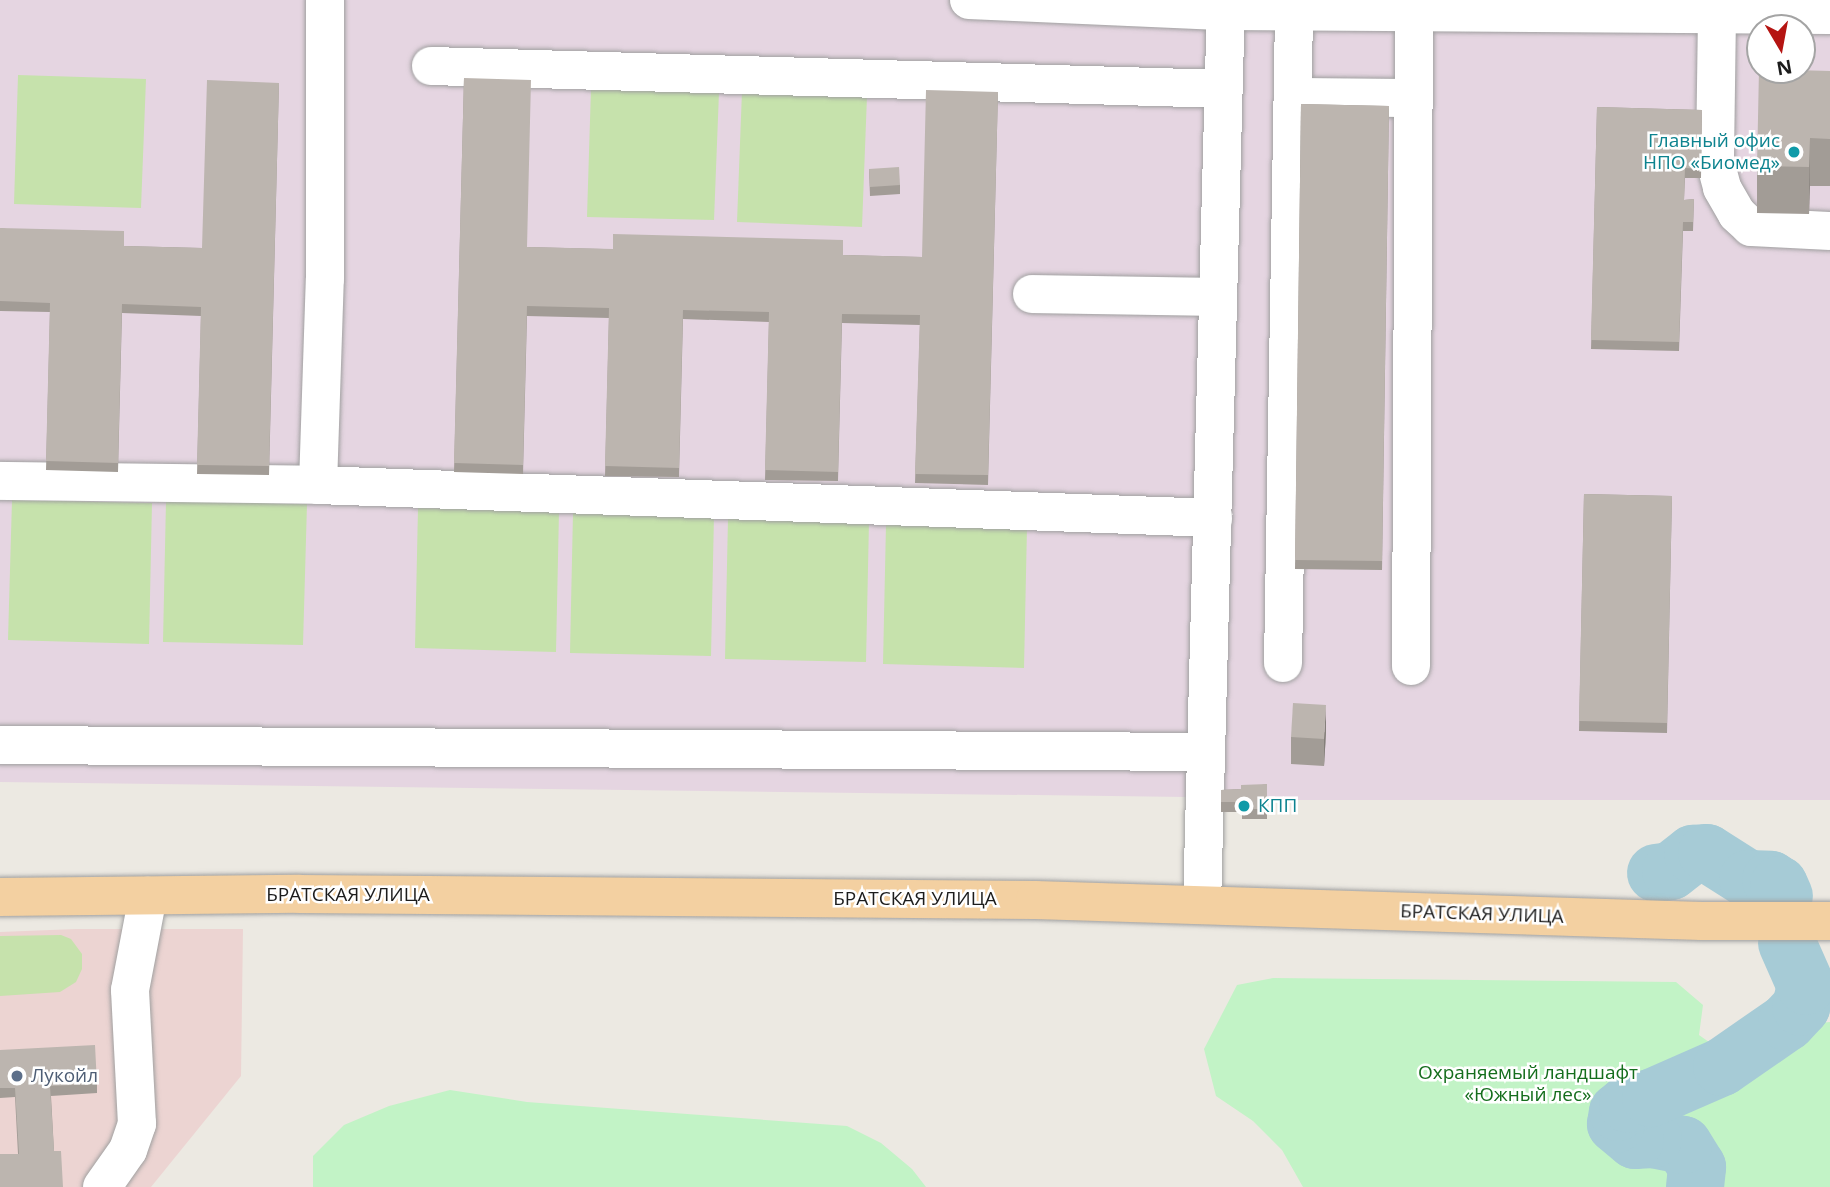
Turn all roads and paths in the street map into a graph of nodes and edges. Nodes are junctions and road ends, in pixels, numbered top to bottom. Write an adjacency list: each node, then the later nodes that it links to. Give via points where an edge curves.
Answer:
1 (325, 0): 17 (lane, via 325,279)
2 (969, 0): 3 (lane)
3 (1226, 6): 6 (lane); 10 (lane)
4 (1531, 6): 5 (lane); 7 (lane)
5 (1721, 7): 8 (lane); 13 (lane, via 1715,161 1722,188 1751,227)
6 (1294, 11): 7 (lane); 11 (lane)
7 (1414, 11): 12 (lane)
8 (1830, 15)
9 (431, 66): 10 (lane)
10 (1223, 89): 15 (lane)
11 (1293, 97): 12 (lane); 19 (lane)
12 (1412, 98): 20 (lane)
13 (1830, 231)
14 (1032, 294): 15 (lane)
15 (1218, 297): 18 (lane)
16 (0, 481): 17 (lane)
17 (317, 485): 18 (lane)
18 (1213, 518): 22 (lane)
19 (1283, 663)
20 (1410, 666)
21 (0, 745): 22 (lane)
22 (1206, 752): 25 (lane)
23 (148, 896): 24 (main road, БРАТСКАЯ УЛИЦА); 25 (main road, БРАТСКАЯ УЛИЦА); 27 (lane, via 130,990 137,1124 128,1150)
24 (0, 897)
25 (1202, 905): 26 (main road, БРАТСКАЯ УЛИЦА)
26 (1830, 921)
27 (102, 1187)

